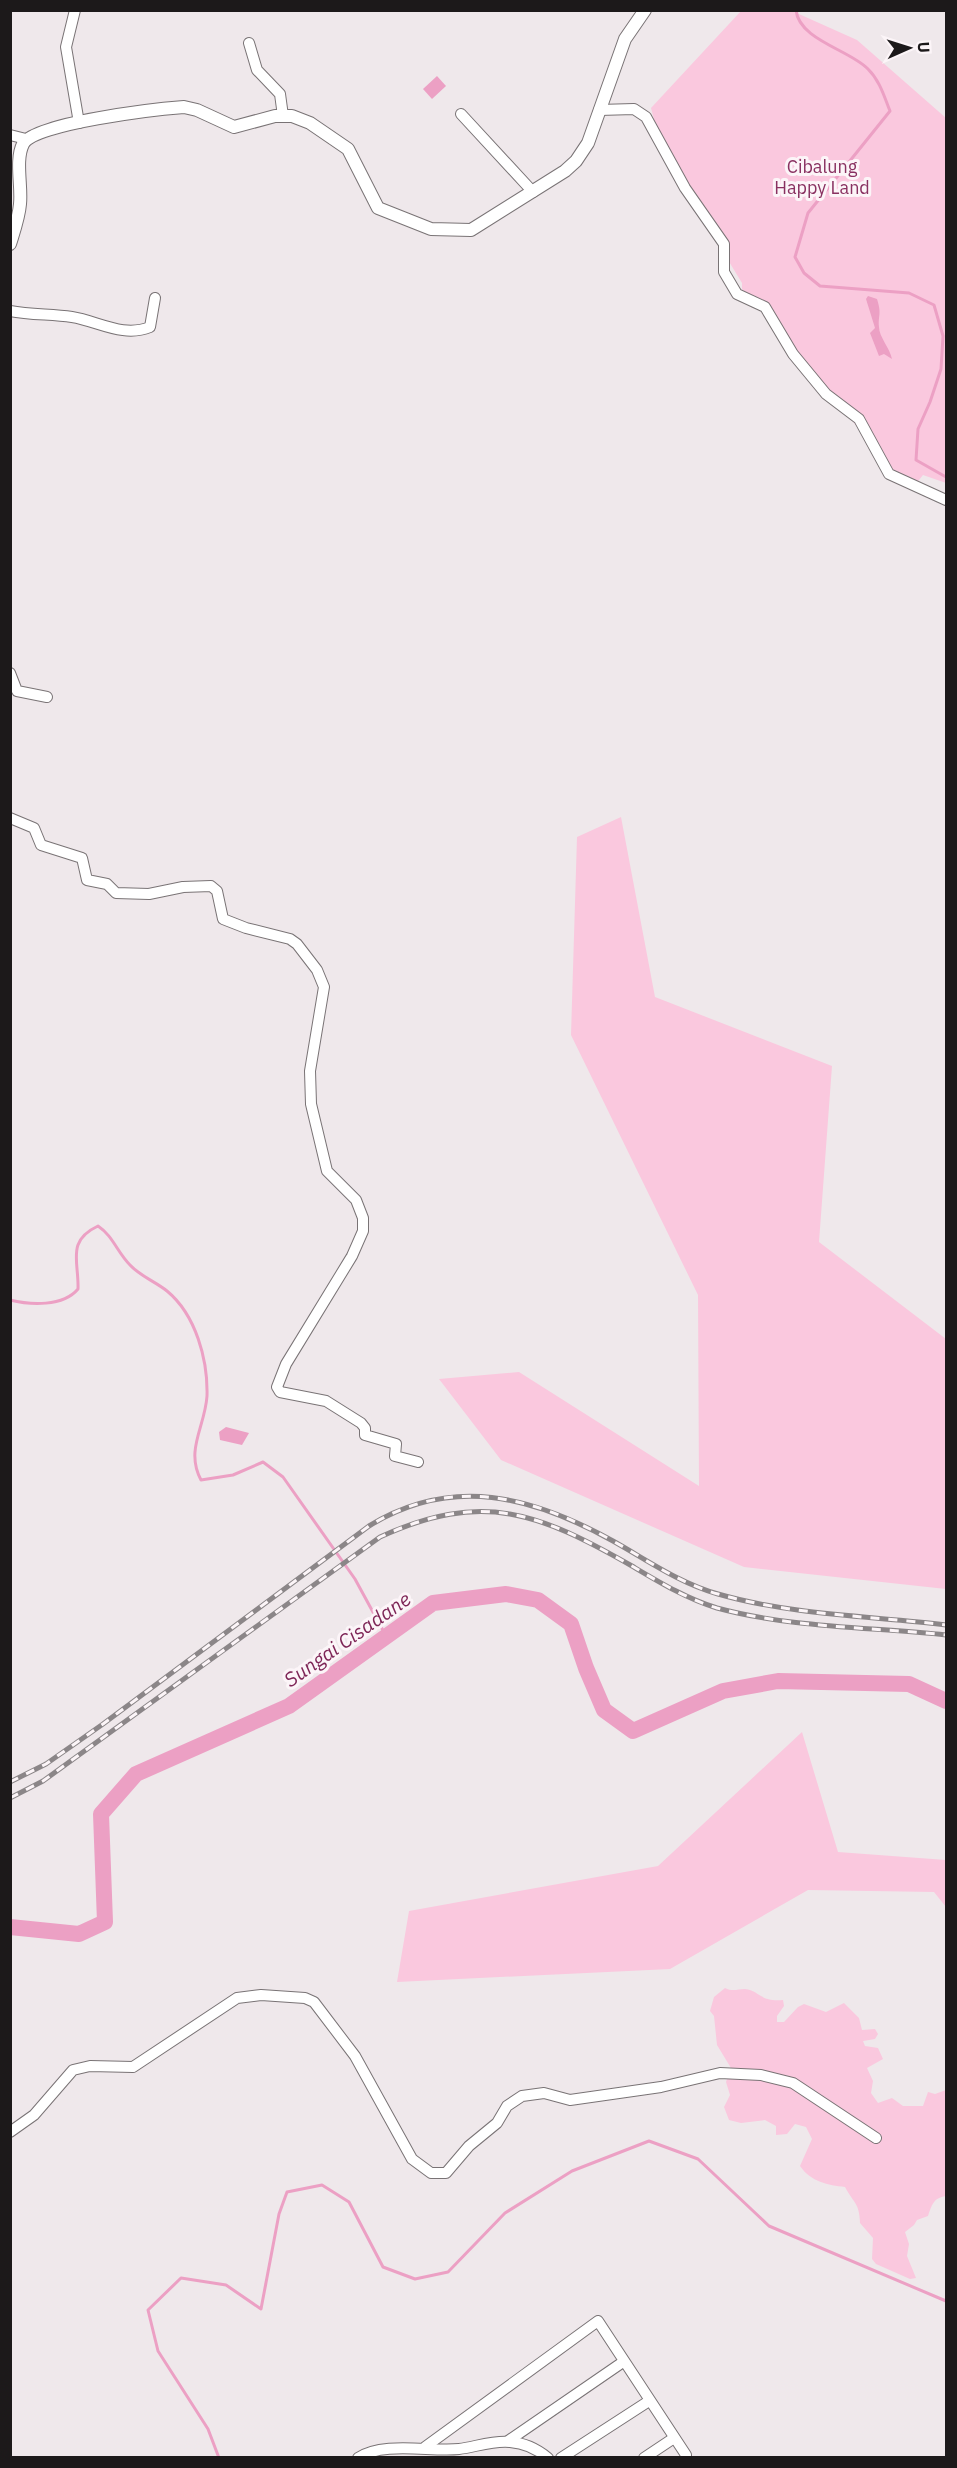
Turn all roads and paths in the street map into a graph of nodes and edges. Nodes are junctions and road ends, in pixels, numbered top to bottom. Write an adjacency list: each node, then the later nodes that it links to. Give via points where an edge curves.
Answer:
1 (75, 10): 7 (street, via 66,47)
2 (645, 10): 4 (street, via 625,39)
3 (249, 43): 6 (street, via 261,77 280,94)
4 (599, 110): 10 (street, via 576,161); 14 (street, via 634,109 646,117 685,188 724,244 724,272 737,294 765,307 794,354 826,394 861,423 889,474)
5 (461, 114): 10 (street)
6 (283, 116): 7 (street, via 234,126 197,110 178,108); 10 (street, via 307,121 348,148 378,208 431,229 477,229)
7 (79, 123): 9 (street, via 38,132)
8 (10, 135): 9 (street)
9 (26, 139): 11 (street, via 21,149 20,204)
10 (533, 192)
11 (10, 244)
12 (155, 298): 13 (street, via 150,327 141,330)
13 (10, 311)
14 (946, 500)
15 (10, 673): 16 (street, via 17,691)
16 (47, 697)
17 (10, 818): 18 (street, via 34,828 39,843 82,858 87,880 107,884 116,892 144,894 211,886 217,891 223,919 290,939 317,969 324,987 310,1071 311,1104 327,1171 356,1200 364,1224 348,1264 286,1364 277,1387 280,1392 331,1403 362,1423 365,1435 396,1444 395,1456)
18 (418, 1462)
19 (10, 2132): 20 (street, via 39,2110 73,2070 90,2066 133,2067 233,1999 253,1995 314,2002 355,2056 412,2160 437,2174 448,2172 469,2146 497,2123 507,2106 522,2096 544,2093 570,2100 662,2087 712,2074 787,2080)
20 (876, 2138)
21 (623, 2361): 22 (street); 24 (street); 25 (street, via 598,2321)
22 (649, 2401): 23 (street); 29 (street)
23 (674, 2438): 26 (street); 30 (street)
24 (508, 2441): 25 (street, via 456,2449); 28 (street, via 534,2447)
25 (425, 2447): 27 (street, via 368,2452)
26 (686, 2454)
27 (358, 2457)
28 (548, 2457)
29 (561, 2457)
30 (644, 2457)

